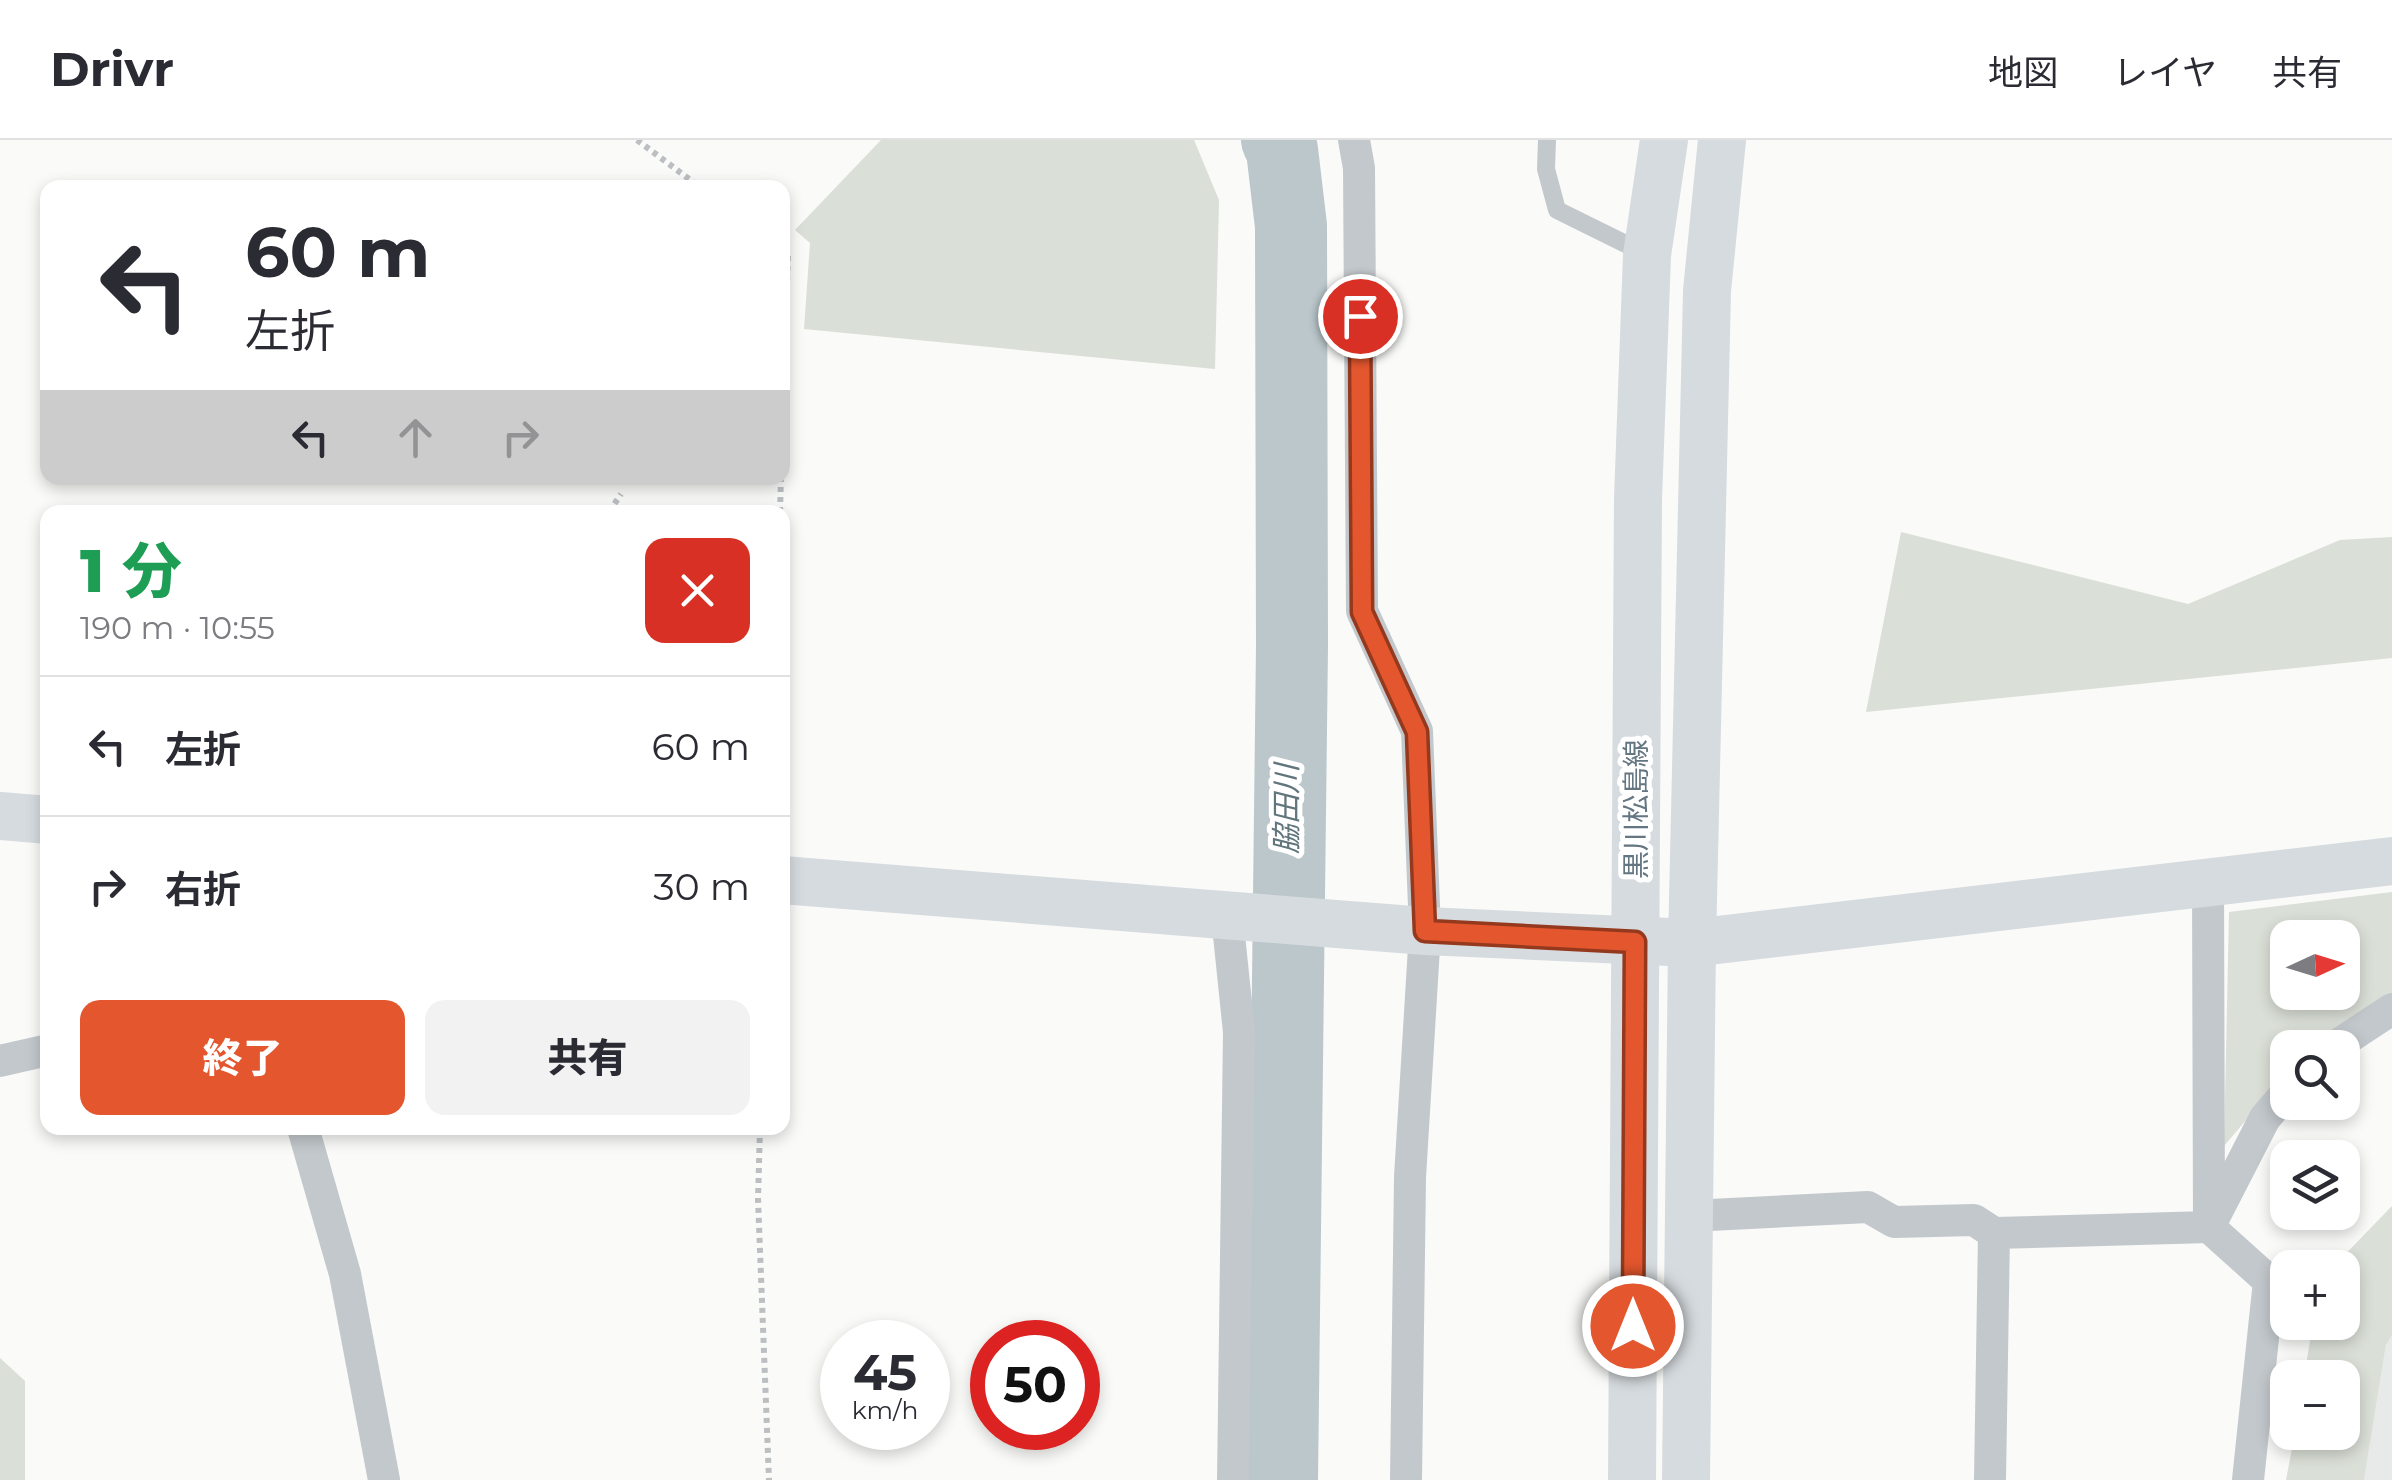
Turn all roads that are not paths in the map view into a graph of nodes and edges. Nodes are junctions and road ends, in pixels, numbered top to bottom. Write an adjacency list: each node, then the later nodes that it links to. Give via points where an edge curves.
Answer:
1 (1354, 140): 12 (street, via 1360,168 1362,612 1417,732)
2 (1547, 140): 5 (lane, via 1546,170 1558,210)
3 (1664, 140): 5 (main road, 黒川松島線)
4 (1722, 140): 14 (main road, 黒川松島線, via 1707,290)
5 (1647, 255): 13 (main road, 黒川松島線)
6 (0, 816): 7 (main road)
7 (40, 819)
8 (2392, 860): 10 (main road)
9 (790, 881): 11 (main road)
10 (2208, 882): 14 (main road); 22 (street)
11 (1228, 916): 12 (main road); 25 (street, via 1239,1032)
12 (1425, 931): 13 (main road); 26 (street, via 1410,1177)
13 (1635, 942): 14 (main road); 27 (main road, 黒川松島線)
14 (1692, 942): 21 (main road, 黒川松島線)
15 (2392, 1009): 16 (street)
16 (2360, 1030)
17 (40, 1052): 18 (street)
18 (0, 1061)
19 (2270, 1111): 22 (street)
20 (305, 1135): 24 (street, via 346,1274)
21 (1690, 1216): 23 (street, via 1868,1207 1894,1222 1974,1220); 28 (main road, 黒川松島線)
22 (2209, 1227): 23 (street); 30 (street, via 2268,1281)
23 (1994, 1233): 29 (street)
24 (384, 1480)
25 (1233, 1480)
26 (1406, 1480)
27 (1632, 1480)
28 (1686, 1480)
29 (1990, 1480)
30 (2248, 1480)

